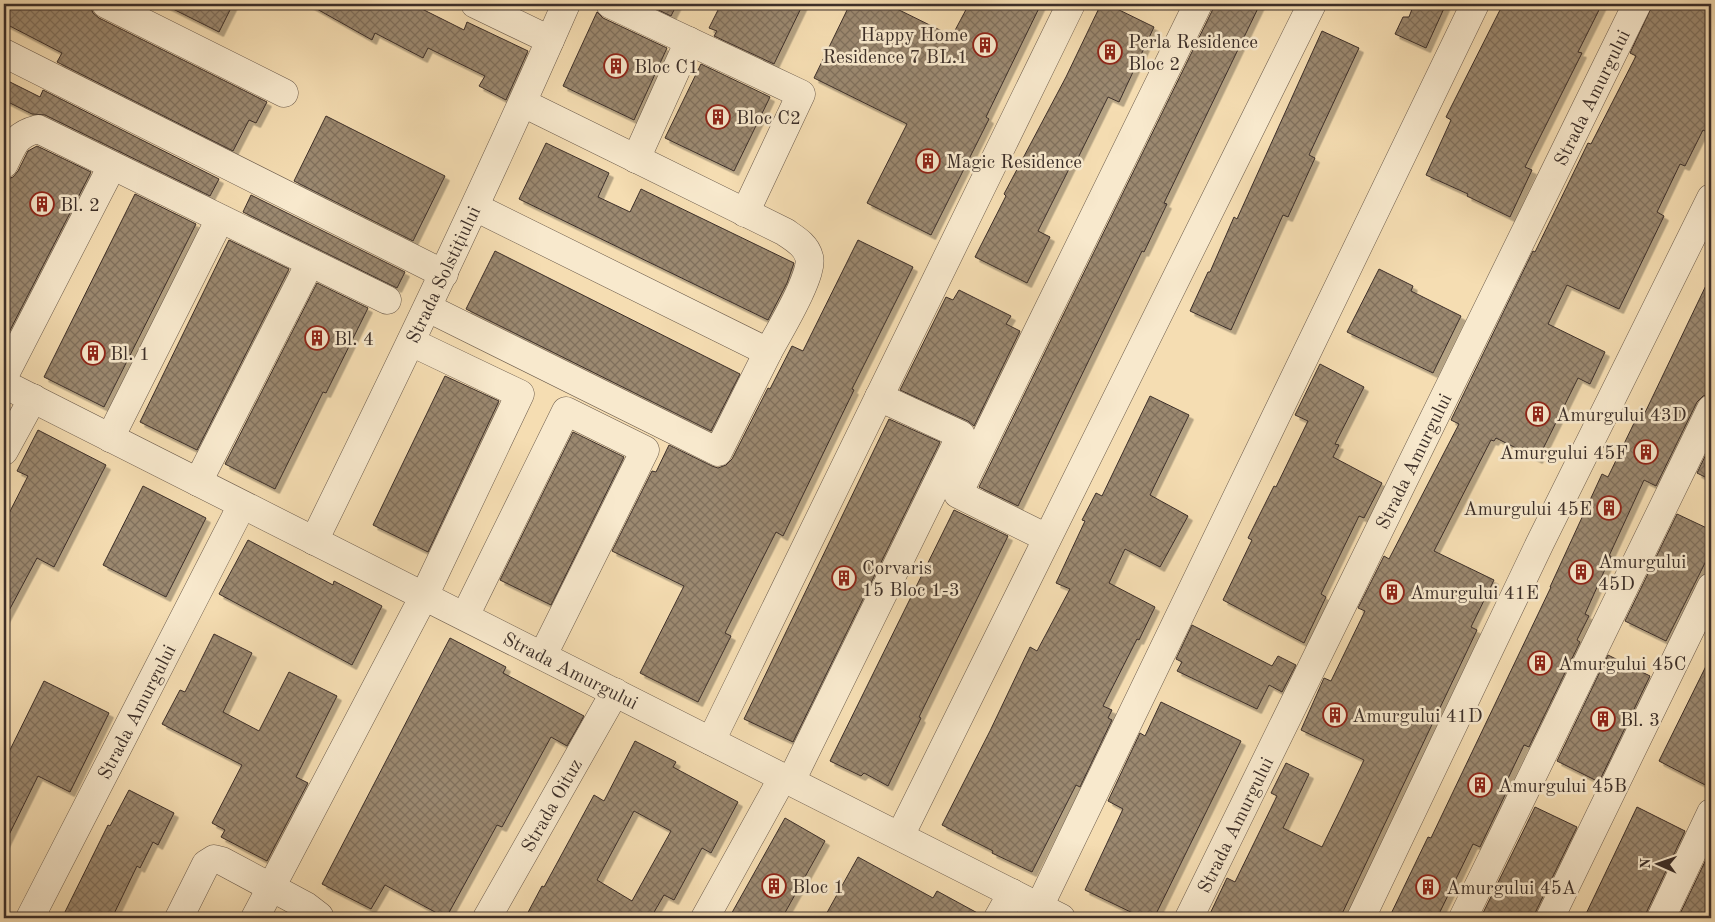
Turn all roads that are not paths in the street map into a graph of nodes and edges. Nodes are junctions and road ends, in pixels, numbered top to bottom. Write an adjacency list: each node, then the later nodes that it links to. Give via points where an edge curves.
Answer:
1 (106, 4): 13 (street)
2 (475, 4): 10 (street)
3 (566, 4): 10 (street, Strada Solstițiului)
4 (610, 4): 11 (street)
5 (1071, 4): 30 (street)
6 (1198, 4): 37 (street, via 958,494)
7 (1312, 4): 37 (street)
8 (1475, 4): 50 (street, Strada Amurgului)
9 (1637, 4): 58 (street, Strada Amurgului)
10 (550, 40): 14 (street, Strada Solstițiului)
11 (689, 41): 15 (street); 20 (street, via 801,94)
12 (4, 53): 23 (street)
13 (284, 93)
14 (523, 103): 15 (street); 19 (street, Strada Solstițiului)
15 (636, 159): 20 (street)
16 (4, 164): 17 (street, via 18,137 38,129)
17 (112, 166): 21 (street); 28 (street)
18 (1711, 198): 59 (street, via 1536,552)
19 (475, 207): 23 (street, Strada Solstițiului); 27 (street)
20 (745, 213): 27 (street, via 800,242 811,266)
21 (220, 219): 22 (street); 33 (street)
22 (310, 263): 24 (street); 35 (street)
23 (444, 274): 25 (street, Strada Solstițiului)
24 (387, 300)
25 (428, 308): 26 (street, Strada Solstițiului); 27 (street, via 718,452)
26 (411, 342): 38 (street, Strada Solstițiului); 40 (street, via 520,394)
27 (768, 352)
28 (4, 376)
29 (4, 384): 31 (street, Strada Amurgului)
30 (879, 397): 44 (street); 45 (street, via 961,436)
31 (33, 398): 33 (street, Strada Amurgului); 34 (street)
32 (1711, 409): 60 (street)
33 (110, 438): 35 (street, Strada Amurgului)
34 (4, 451)
35 (198, 482): 36 (street, Strada Amurgului)
36 (242, 505): 38 (street, Strada Amurgului); 51 (street, Strada Amurgului)
37 (1047, 538): 47 (street)
38 (314, 541): 40 (street, Strada Amurgului)
39 (1711, 587): 61 (street)
40 (424, 596): 41 (street, Strada Amurgului); 48 (street)
41 (465, 616): 42 (street, Strada Amurgului); 42 (street, via 566,410 645,450)
42 (543, 655): 43 (street, Strada Amurgului)
43 (615, 692): 44 (street, Strada Amurgului); 55 (street, Strada Oituz)
44 (712, 741): 45 (street, Strada Amurgului)
45 (787, 779): 47 (street, Strada Amurgului); 56 (street)
46 (1711, 814): 62 (street)
47 (900, 836): 49 (street, Strada Amurgului)
48 (271, 887): 52 (street, via 222,860 214,859 206,864); 53 (street); 54 (street, via 306,906)
49 (1012, 893): 50 (street, Strada Amurgului); 57 (street)
50 (1050, 913)
51 (30, 918)
52 (179, 918)
53 (255, 918)
54 (319, 918)
55 (487, 918)
56 (705, 918)
57 (998, 918)
58 (1189, 918)
59 (1362, 918)
60 (1463, 918)
61 (1550, 918)
62 (1661, 918)

